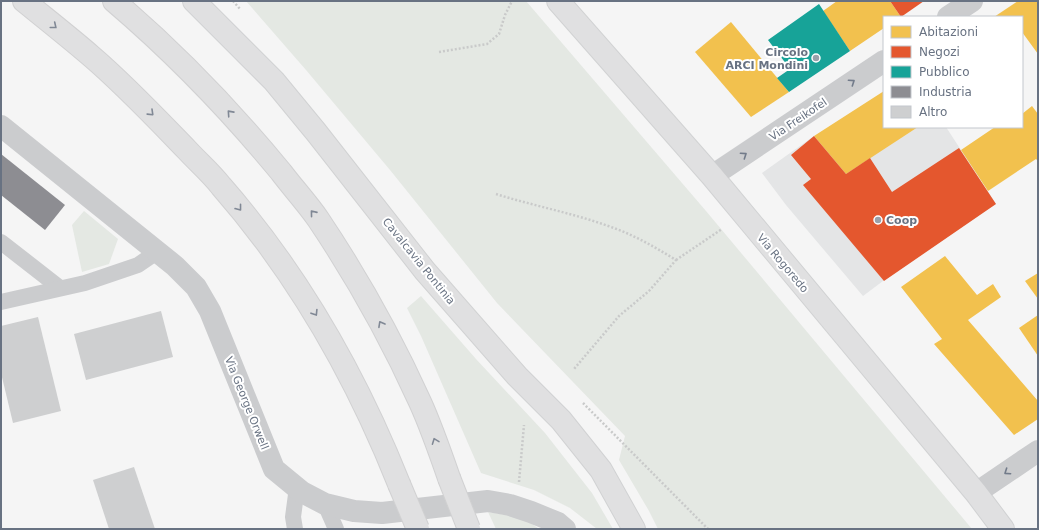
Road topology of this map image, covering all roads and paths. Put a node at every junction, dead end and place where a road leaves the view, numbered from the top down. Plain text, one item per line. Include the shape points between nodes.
1 (24, 1) edge
2 (114, 1) edge
3 (194, 1) edge
4 (233, 1) edge
5 (512, 1) edge
6 (558, 1) edge
7 (972, 1) edge
8 (242, 10) dead end
9 (950, 16) edge
10 (439, 52) dead end
11 (883, 62) edge
12 (1, 126) edge
13 (712, 176) junction
14 (496, 194) dead end
15 (722, 229) dead end
16 (1, 242) edge
17 (157, 252) junction
18 (676, 260) junction
19 (60, 288) junction
20 (1, 302) edge
21 (574, 369) dead end
22 (579, 400) dead end
23 (524, 425) dead end
24 (1038, 451) edge
25 (297, 487) junction
26 (976, 493) junction
27 (325, 504) junction
28 (510, 505) junction
29 (296, 529) edge
30 (336, 529) edge
31 (418, 529) edge
32 (469, 529) edge
33 (565, 529) edge
34 (634, 529) edge
35 (708, 529) edge
36 (1003, 529) edge

1 -> 31 main road, bridge via 92,57 159,121 221,186 277,256 317,317 353,382 381,438
32 -> 2 main road, bridge via 420,402 355,276 317,218 210,90 150,31
3 - 34 main road, Cavalcavia Pontinia via 274,81 425,271 517,376 561,420 601,470
4 - 8 path
5 - 10 path via 499,34 487,44
6 - 13 main road, Via Rogoredo
7 - 9 street
13 -> 11 street, Via Freikofel
12 - 17 street, Via George Orwell
13 - 26 main road, Via Rogoredo
14 - 18 path via 611,227 650,244
15 - 18 path
16 - 19 lane
17 - 19 lane via 138,265 85,283
17 - 25 street, Via George Orwell via 196,287 206,305 274,469
18 - 21 path via 649,291 619,316
19 - 20 lane
22 - 35 path
23 - 28 path via 518,489
24 -> 26 street
25 - 27 street, Via George Orwell
25 - 29 lane via 294,516
26 - 36 main road, Via Rogoredo
27 - 28 street, Via George Orwell via 354,511 382,513 488,501
27 - 30 lane
28 - 33 street, Via George Orwell via 558,523

